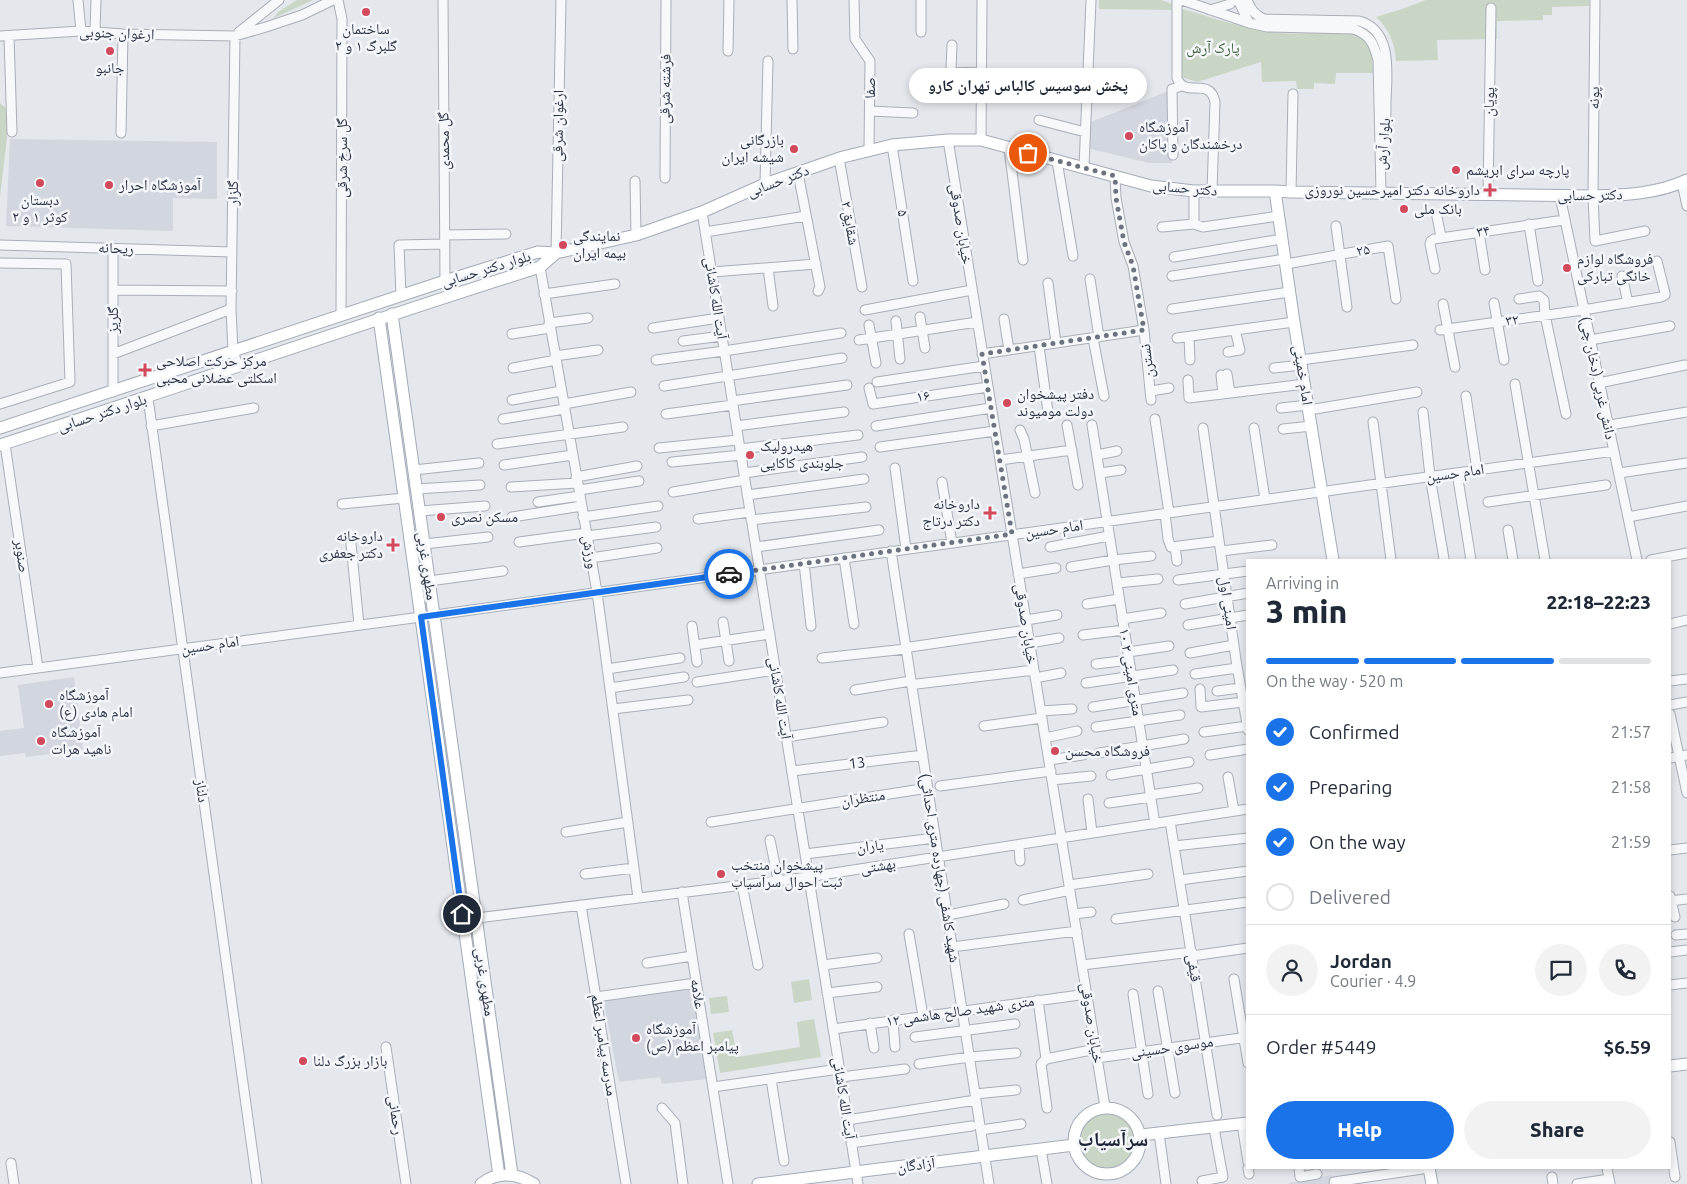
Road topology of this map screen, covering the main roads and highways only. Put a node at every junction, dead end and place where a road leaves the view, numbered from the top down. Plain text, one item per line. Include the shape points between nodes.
1 (1684, 181) edge
2 (1274, 190) junction
3 (556, 253) junction
4 (392, 314) junction
5 (379, 318) junction
6 (396, 344) junction
7 (383, 346) junction
8 (0, 428) edge
9 (3, 445) edge
10 (1333, 559) edge
11 (1671, 1063) edge
12 (1687, 1064) edge
13 (1245, 1123) edge
14 (1140, 1136) junction
15 (1074, 1145) junction
16 (495, 1151) junction
17 (510, 1155) junction
18 (1429, 1169) edge
19 (512, 1175) junction
20 (499, 1176) junction
21 (1119, 1178) edge
22 (481, 1184) edge
23 (534, 1184) edge
24 (758, 1184) edge
25 (1432, 1184) edge

1 - 2 main road, دکتر حسابی via 1647,192 1593,196
2 - 3 main road, دکتر حسابی via 1194,191 1151,186 981,140 948,140 892,145 839,158 636,235
2 - 10 main road, امام خمینی
3 - 4 main road, بلوار دکتر حسابی via 540,267
3 - 8 main road, بلوار دکتر حسابی via 538,252
4 - 5 main road, بلوار دکتر حسابی
4 - 6 main road, مطهری غربی
5 - 7 main road, مطهری غربی
5 - 9 main road, بلوار دکتر حسابی
6 - 7 main road via 392,341
6 - 17 main road, مطهری غربی
7 - 16 main road, مطهری غربی
11 - 12 main road
13 - 14 main road
14 - 15 main road via 1132,1118 1115,1108 1105,1107 1081,1119
14 - 21 main road via 1141,1145 1134,1162
15 - 21 main road via 1082,1163 1090,1169
15 - 24 main road, آزادگان
16 - 17 main road via 500,1161
16 - 20 main road, مطهری غربی
17 - 19 main road, مطهری غربی
18 - 25 main road
19 - 20 main road
19 - 23 main road
20 - 22 main road

